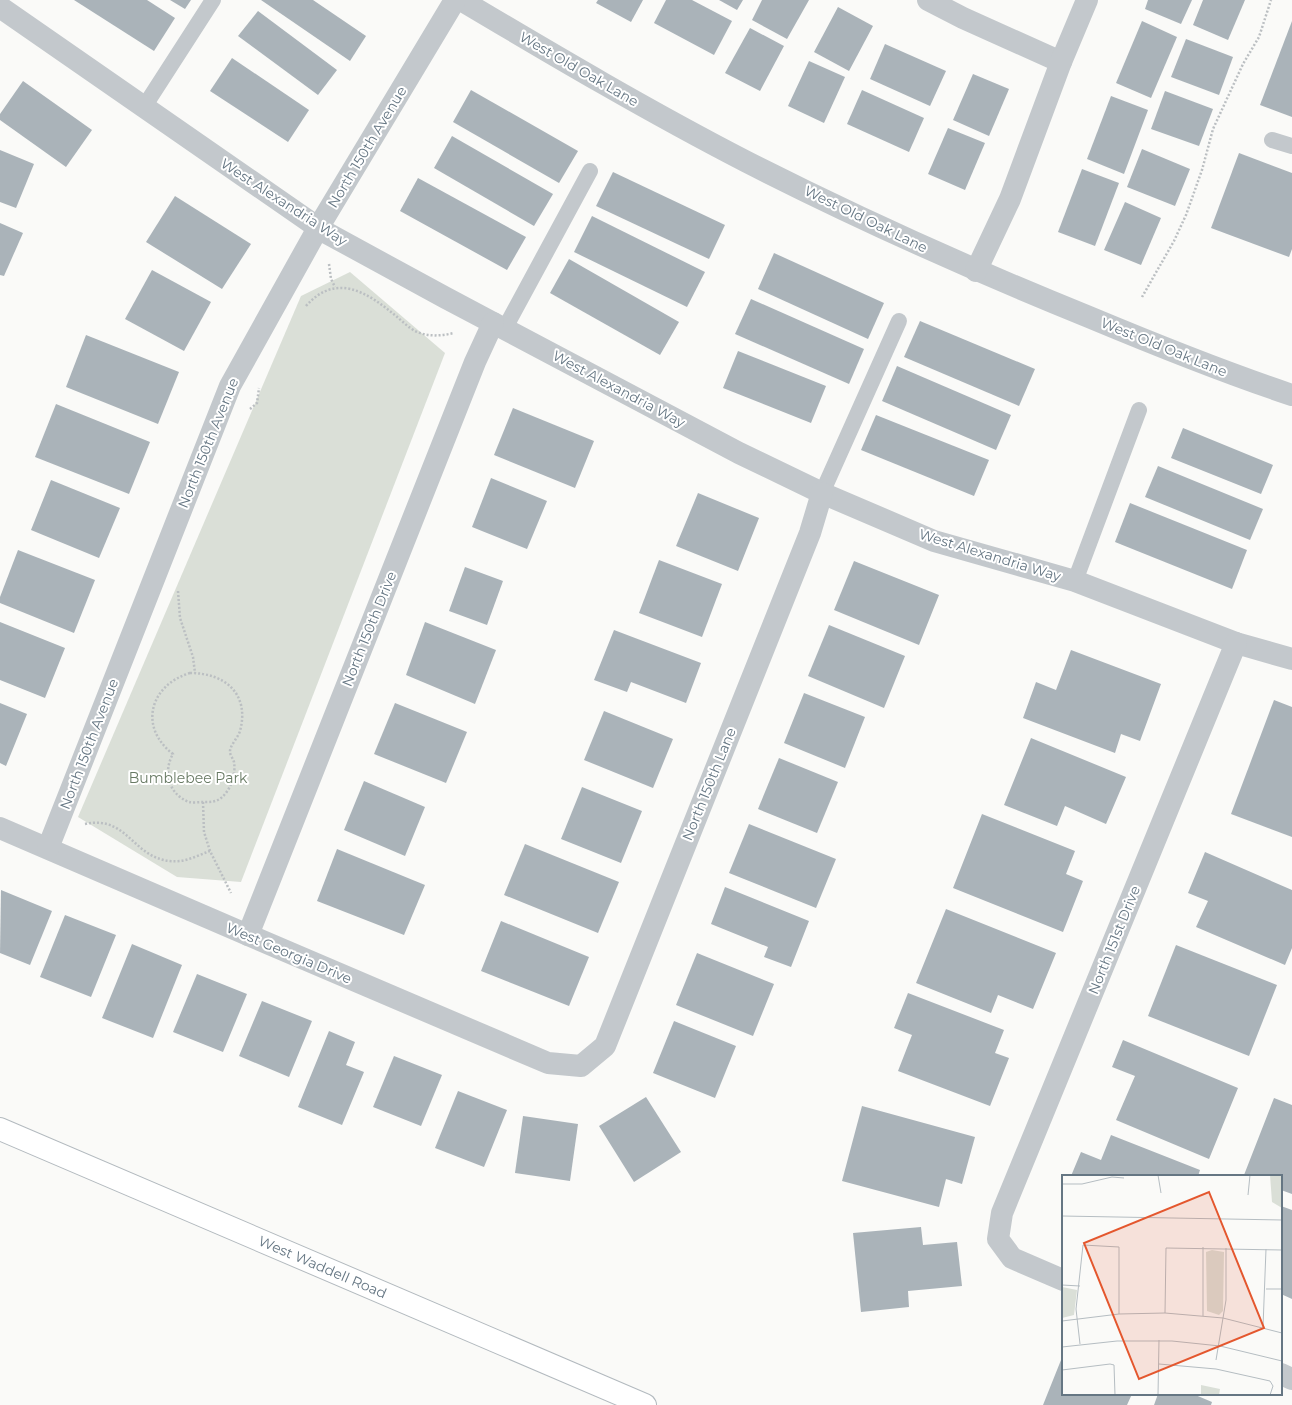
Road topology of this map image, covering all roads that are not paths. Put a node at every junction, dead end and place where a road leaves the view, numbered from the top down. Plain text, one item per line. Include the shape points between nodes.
1 (213, 0) edge
2 (455, 0) edge
3 (461, 0) edge
4 (928, 0) edge
5 (1087, 0) edge
6 (0, 7) edge
7 (1061, 62) junction
8 (144, 107) junction
9 (1272, 140) dead end
10 (1292, 146) edge
11 (590, 171) dead end
12 (318, 228) junction
13 (976, 271) junction
14 (899, 321) dead end
15 (499, 326) junction
16 (1292, 395) edge
17 (1139, 410) dead end
18 (822, 493) junction
19 (1075, 581) junction
20 (1236, 643) junction
21 (1292, 659) edge
22 (0, 828) edge
23 (48, 848) junction
24 (248, 935) junction
25 (582, 1066) joint
26 (0, 1128) edge
27 (1062, 1280) edge
28 (1282, 1374) edge
29 (1292, 1379) edge
30 (646, 1405) edge

1 - 8 lane
2 - 12 street, North 150th Avenue
3 - 13 street, West Old Oak Lane via 621,94 748,162
4 - 7 street
5 - 7 street
6 - 8 street, West Alexandria Way
7 - 13 street via 1010,199
8 - 12 street, West Alexandria Way
9 - 10 lane
11 - 15 lane
12 - 15 street, West Alexandria Way
12 - 23 street, North 150th Avenue via 230,386
13 - 16 street, West Old Oak Lane via 1222,372
14 - 18 lane
15 - 18 street, West Alexandria Way via 739,453
15 - 24 street, North 150th Drive via 475,362
17 - 19 lane
18 - 19 street, West Alexandria Way via 934,541
18 - 25 street, North 150th Lane via 810,533 605,1046
19 - 20 street, West Alexandria Way
20 - 21 street, West Alexandria Way
20 - 27 street, North 151st Drive via 1002,1213 998,1239 1012,1258
22 - 23 street, West Georgia Drive
23 - 24 street, West Georgia Drive
24 - 25 street, West Georgia Drive via 548,1063
26 - 30 main road, West Waddell Road
28 - 29 street

